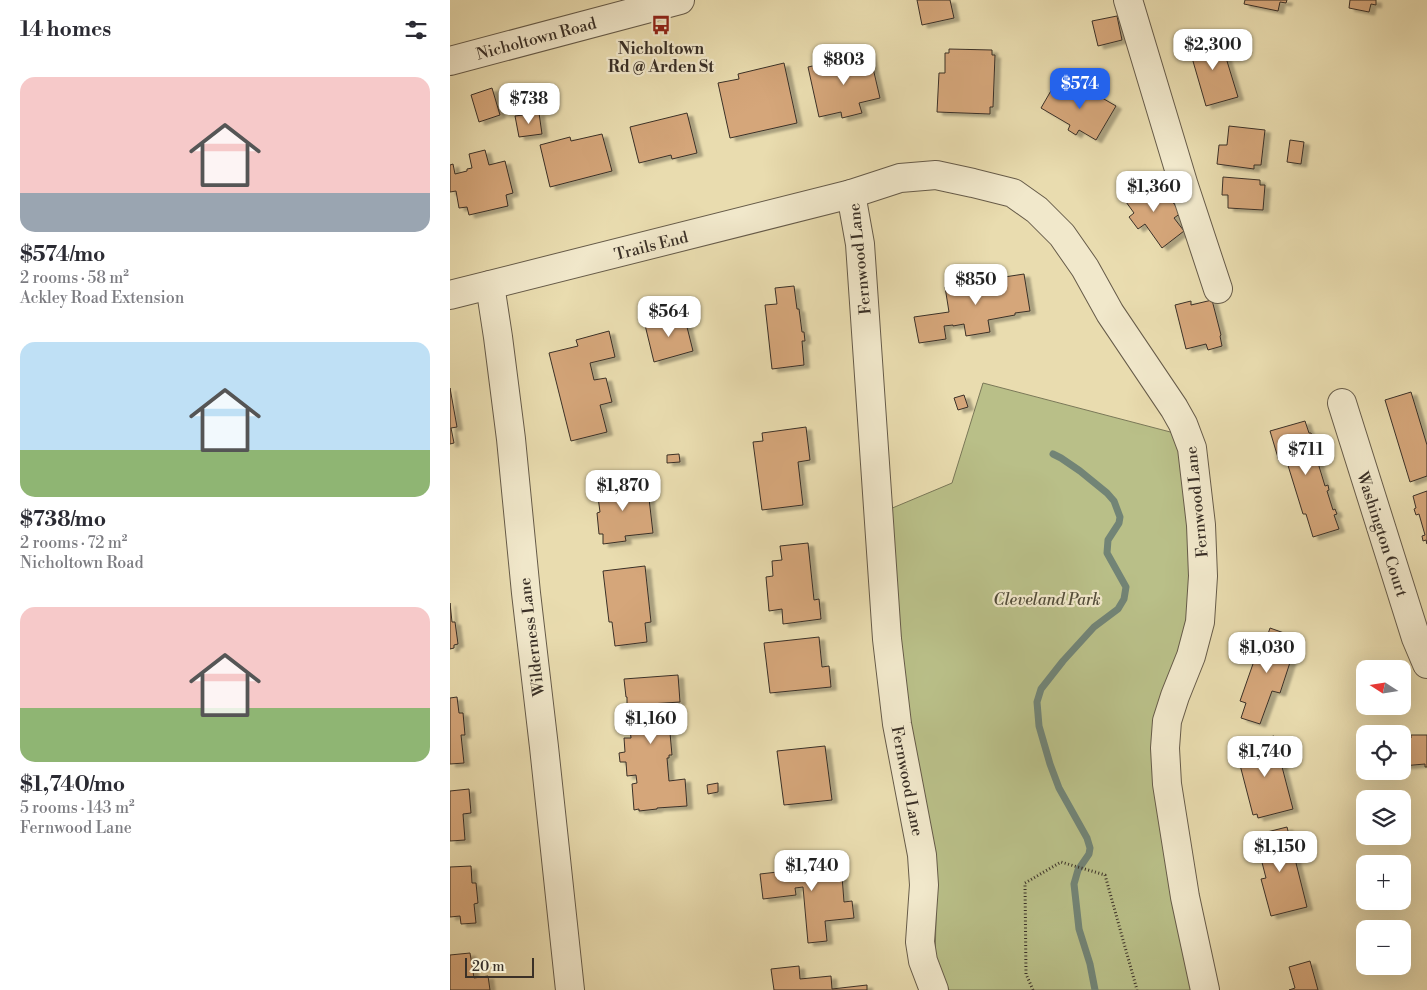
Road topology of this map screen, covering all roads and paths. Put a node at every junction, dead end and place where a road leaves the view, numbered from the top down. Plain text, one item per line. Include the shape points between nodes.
1 (680, 0) edge
2 (1128, 0) edge
3 (450, 61) edge
4 (851, 194) junction
5 (490, 285) junction
6 (1218, 289) dead end
7 (450, 295) edge
8 (1342, 403) dead end
9 (1427, 664) edge
10 (570, 990) edge
11 (934, 990) edge
12 (1033, 990) edge
13 (1137, 990) edge
14 (1205, 990) edge

1 - 3 street, Nicholtown Road
2 - 6 street
4 - 5 street, Trails End
4 - 11 street, Fernwood Lane via 860,244 887,639 897,724 922,856 924,884 920,942 923,962
4 - 14 street, Fernwood Lane via 900,178 936,175 1013,193 1037,210 1062,235 1183,424 1192,448 1203,576 1200,622 1167,721 1165,748 1167,784 1185,897
5 - 7 street, Trails End
5 - 10 street, Wilderness Lane via 511,440
8 - 9 street, Washington Court
12 - 13 path via 1026,974 1025,884 1061,862 1105,875

